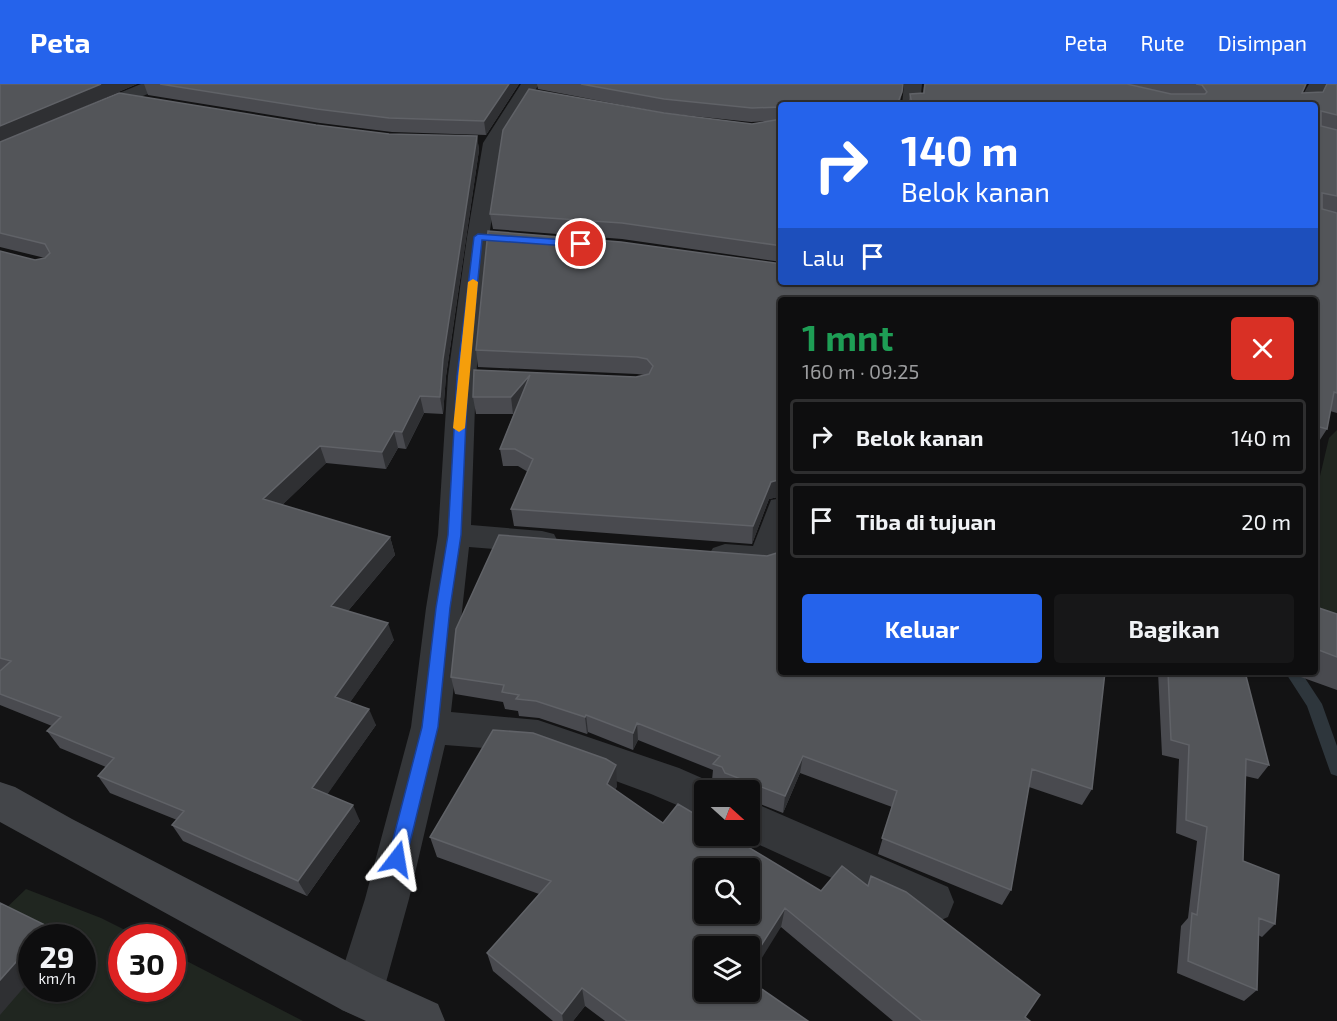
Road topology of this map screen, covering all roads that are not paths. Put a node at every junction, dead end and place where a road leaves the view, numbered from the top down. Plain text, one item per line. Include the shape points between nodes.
1 (156, 84) edge
2 (913, 84) edge
3 (1318, 84) edge
4 (531, 92) edge
5 (122, 98) junction
6 (911, 102) edge
7 (1308, 102) edge
8 (158, 104) edge
9 (72, 119) edge
10 (778, 532) edge
11 (454, 535) junction
12 (570, 544) edge
13 (696, 554) edge
14 (773, 561) edge
15 (430, 727) junction
16 (694, 794) edge
17 (0, 800) edge
18 (760, 825) edge
19 (932, 902) dead end
20 (359, 993) junction
21 (421, 1021) edge

1 - 5 street
2 - 6 street
3 - 7 street
4 - 11 street via 483,143 490,237
5 - 8 street
5 - 9 street
10 - 14 street
11 - 12 street
11 - 15 street
13 - 14 street
15 - 16 street via 538,736
15 - 20 street
17 - 20 street
18 - 19 street
20 - 21 street

